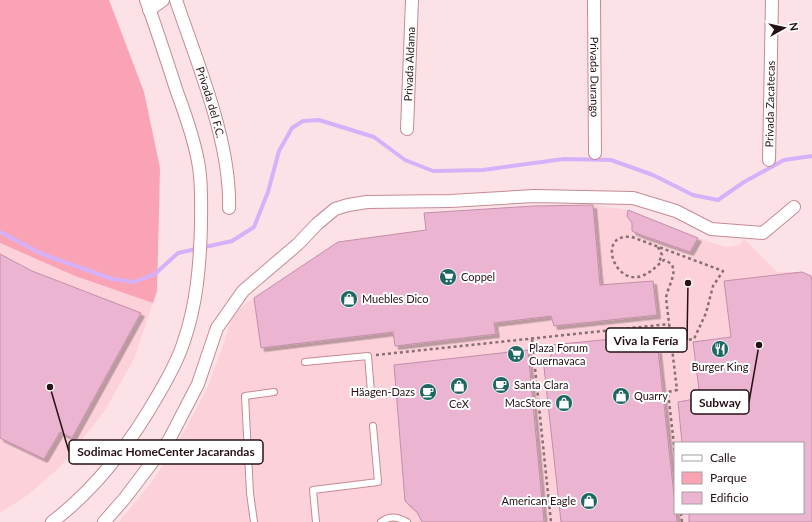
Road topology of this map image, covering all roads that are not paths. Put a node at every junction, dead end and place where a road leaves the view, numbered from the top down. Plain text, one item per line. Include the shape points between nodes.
1 (163, 0) edge
2 (176, 0) edge
3 (412, 0) edge
4 (594, 0) edge
5 (772, 0) edge
6 (148, 5) edge
7 (407, 129) dead end
8 (595, 153) dead end
9 (769, 160) dead end
10 (794, 207) dead end
11 (229, 208) dead end
12 (305, 362) dead end
13 (274, 392) dead end
14 (371, 392) dead end
15 (373, 426) dead end
16 (52, 522) edge
17 (104, 522) edge
18 (254, 522) edge
19 (316, 522) edge
20 (380, 522) edge
21 (407, 522) edge

1 - 6 street
2 - 11 street, Privada del F.C. via 220,133 230,186
3 - 7 street, Privada Aldama
4 - 8 street, Privada Durango
5 - 9 street, Privada Zacatecas
6 - 16 street via 191,132 199,167 200,270 184,341 169,376 147,415 123,452
10 - 17 street via 764,233 711,229 676,211 633,198 534,196 348,204 335,210 317,224 298,244 243,291 217,328 198,384 169,440
12 - 14 lane via 368,356
13 - 18 lane via 245,396
15 - 19 lane via 378,482 313,490
20 - 21 lane via 385,518 397,517

